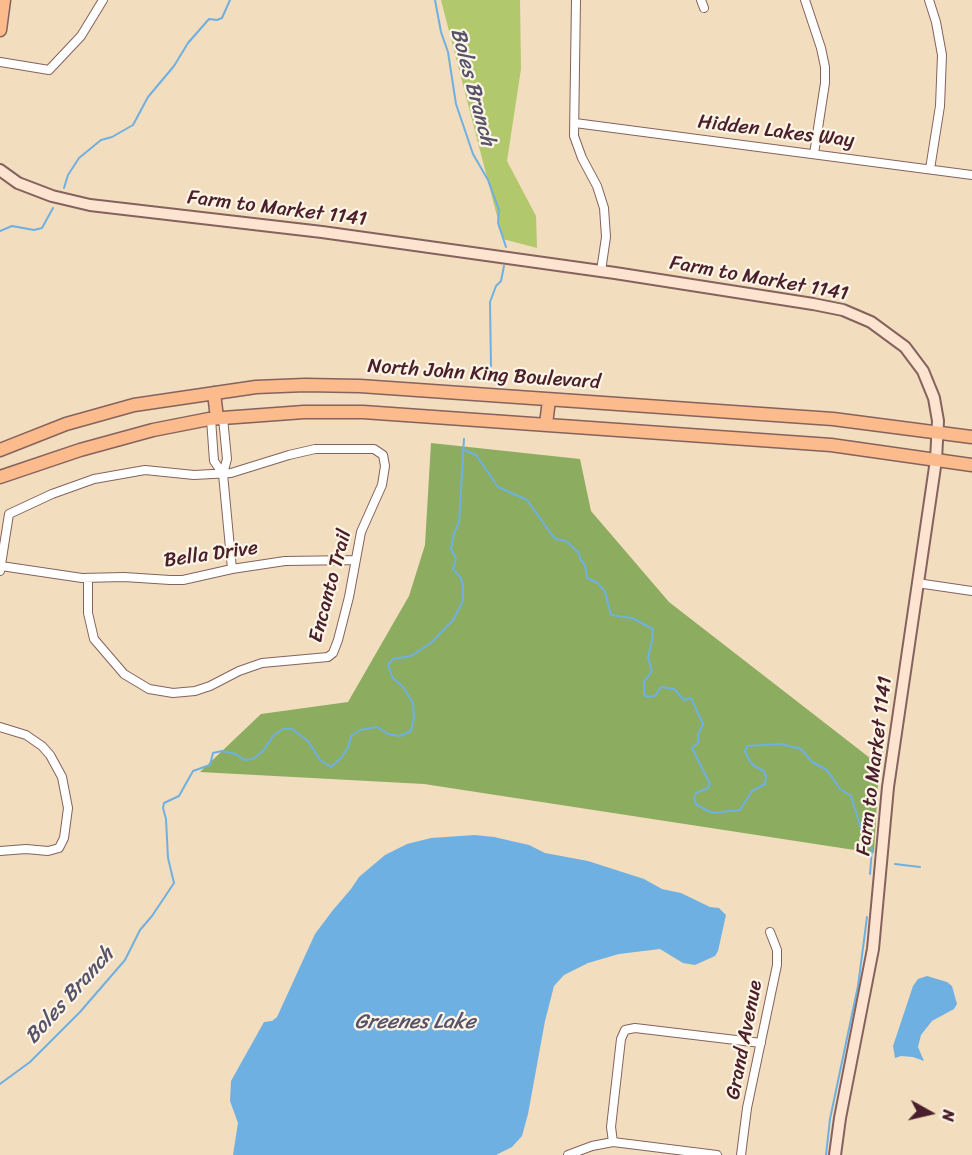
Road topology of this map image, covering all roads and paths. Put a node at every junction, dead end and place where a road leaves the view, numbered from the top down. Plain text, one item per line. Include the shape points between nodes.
1 (4, 0) edge
2 (103, 0) edge
3 (576, 0) edge
4 (805, 0) edge
5 (929, 0) edge
6 (0, 30) edge
7 (0, 62) edge
8 (575, 123) junction
9 (814, 154) junction
10 (930, 169) junction
11 (0, 170) edge
12 (972, 174) edge
13 (601, 271) junction
14 (214, 393) junction
15 (549, 400) junction
16 (217, 418) junction
17 (546, 424) junction
18 (937, 432) junction
19 (972, 437) edge
20 (0, 450) edge
21 (936, 460) junction
22 (972, 465) edge
23 (222, 474) junction
24 (0, 477) edge
25 (355, 560) junction
26 (1, 566) edge
27 (232, 569) junction
28 (0, 571) edge
29 (88, 578) junction
30 (917, 583) junction
31 (972, 591) edge
32 (0, 727) edge
33 (0, 851) edge
34 (771, 932) dead end
35 (761, 1043) junction
36 (612, 1142) junction
37 (568, 1155) edge
38 (717, 1155) edge
39 (741, 1155) edge
40 (835, 1155) edge

1 - 6 main road
2 - 7 street via 81,36 49,69
3 - 8 street
4 - 9 street via 825,67
5 - 10 street via 942,55 940,106
8 - 9 street, Hidden Lakes Way
8 - 13 street via 574,136 604,208 606,237
9 - 10 street, Hidden Lakes Way
10 - 12 street, Hidden Lakes Way
11 - 13 street, Farm to Market 1141 via 18,183 90,205
13 - 18 street, Farm to Market 1141 via 813,304 843,310 871,322 905,347 923,370 937,410
14 - 15 main road, North John King Boulevard via 305,384
14 - 16 main road
14 - 20 main road, North John King Boulevard via 134,405 66,424
15 - 17 main road
15 - 18 main road, North John King Boulevard via 833,419
16 - 17 main road via 363,412
16 - 23 street via 227,459
16 - 23 street via 214,460
16 - 24 main road via 153,430
17 - 21 main road via 831,445
18 - 19 main road, North John King Boulevard
18 - 21 street, Farm to Market 1141
21 - 22 main road
21 - 30 street, Farm to Market 1141
23 - 25 street, Encanto Trail via 315,449 374,449 383,455 382,485 361,532
23 - 26 street via 194,476 145,470 115,474 52,494 9,514
23 - 27 street
25 - 27 street, Bella Drive via 285,561
25 - 29 street, Encanto Trail via 338,640 328,657 262,663 210,686 173,693 149,689 124,674 94,639 88,613
26 - 28 street
26 - 29 street, Bella Drive
27 - 29 street, Bella Drive via 183,580
30 - 31 street
30 - 40 street, Farm to Market 1141 via 888,787 873,949
32 - 33 street via 26,735 50,756 68,801 64,838 59,848
34 - 35 street, Grand Avenue via 777,965
35 - 36 street via 625,1030
35 - 39 street, Grand Avenue
36 - 37 street
36 - 38 street

